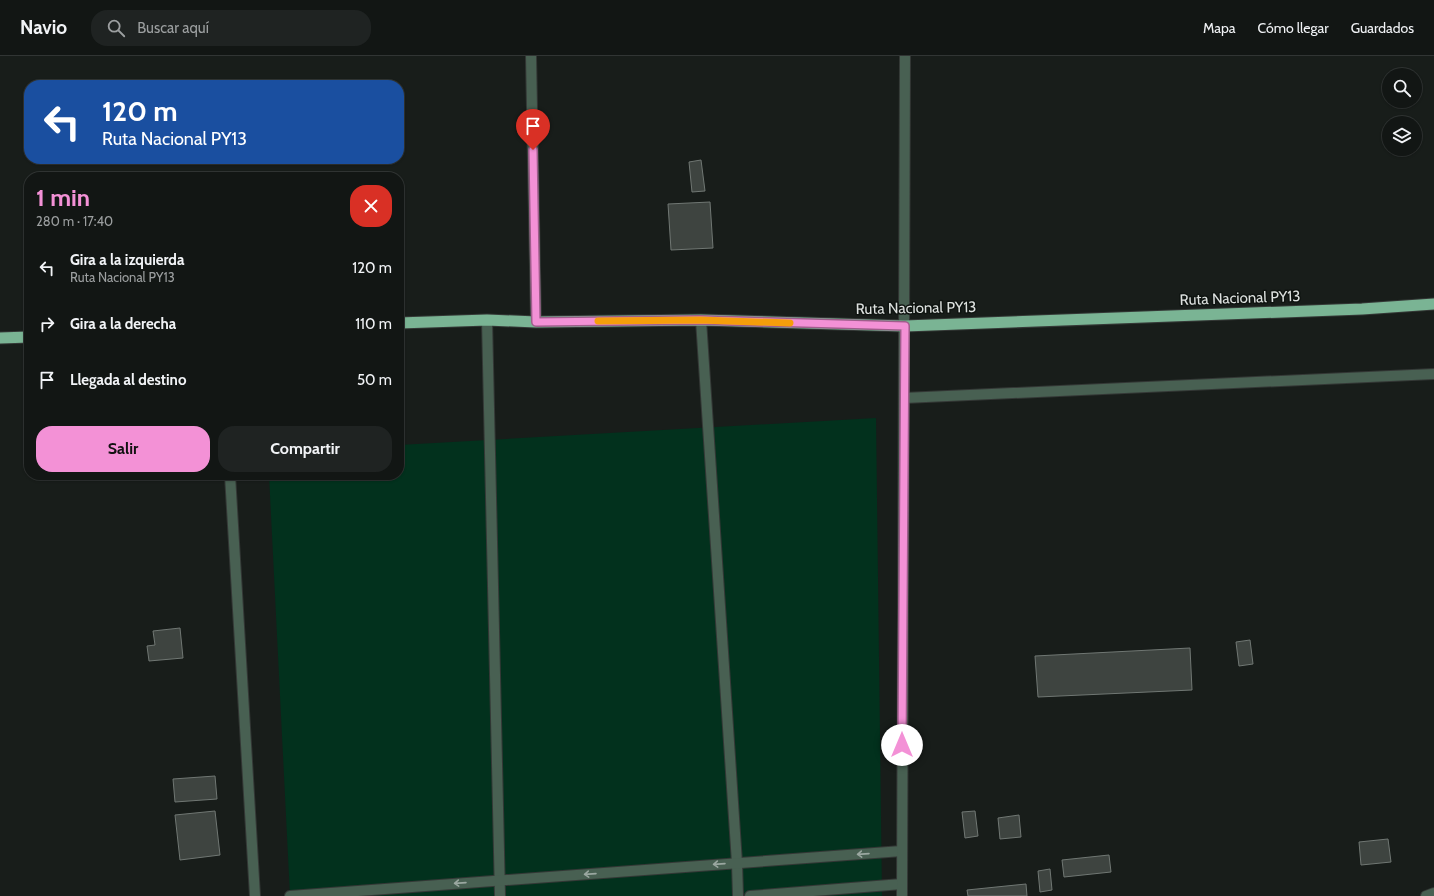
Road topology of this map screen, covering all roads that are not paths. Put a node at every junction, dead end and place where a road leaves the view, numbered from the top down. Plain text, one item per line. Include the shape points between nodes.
1 (531, 56) edge
2 (905, 56) edge
3 (1434, 304) edge
4 (487, 320) junction
5 (700, 320) junction
6 (536, 322) junction
7 (404, 323) edge
8 (905, 326) junction
9 (24, 337) edge
10 (0, 338) edge
11 (1434, 374) edge
12 (904, 398) junction
13 (230, 480) edge
14 (902, 851) junction
15 (737, 863) junction
16 (499, 881) junction
17 (902, 884) junction
18 (1434, 893) edge
19 (255, 896) edge
20 (290, 896) edge
21 (500, 896) edge
22 (738, 896) edge
23 (750, 896) edge
24 (902, 896) edge
25 (1426, 896) edge

1 - 6 street
2 - 8 street
3 - 8 highway, Ruta Nacional PY13 via 1362,309
4 - 6 highway, Ruta Nacional PY13
4 - 7 highway, Ruta Nacional PY13
4 - 16 street
5 - 6 highway, Ruta Nacional PY13
5 - 8 highway, Ruta Nacional PY13
5 - 15 street
8 - 12 street
9 - 10 highway
11 - 12 street
12 - 14 street
13 - 19 street
14 -> 15 street
14 - 17 street
15 -> 16 street
15 - 22 street
16 -> 20 street
16 - 21 street
17 - 23 street
17 - 24 street
18 - 25 street

